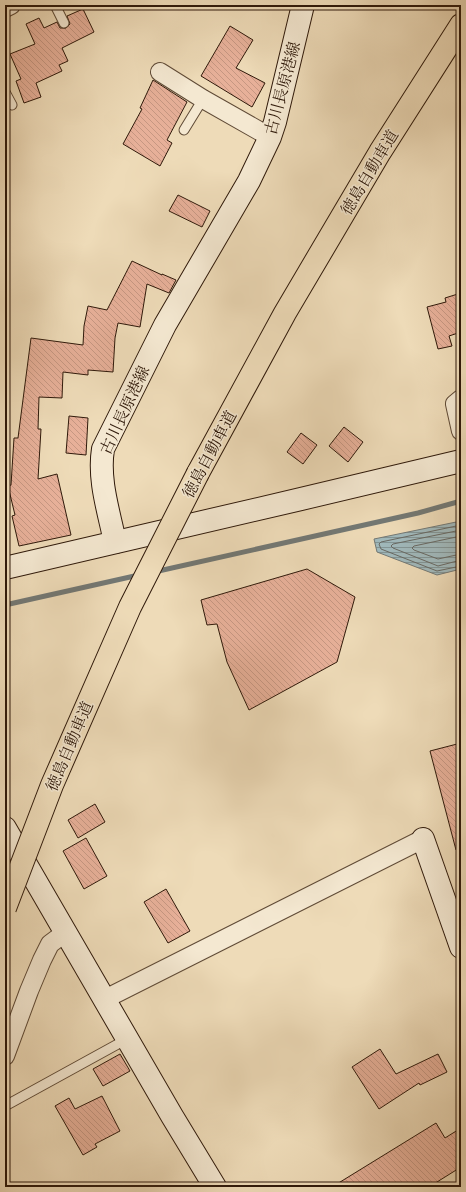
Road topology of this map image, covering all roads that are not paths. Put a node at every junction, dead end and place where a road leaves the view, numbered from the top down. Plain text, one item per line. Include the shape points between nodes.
1 (11, 5) edge
2 (55, 5) edge
3 (303, 5) edge
4 (5, 8) edge
5 (64, 23) dead end
6 (461, 24) edge
7 (160, 72) dead end
8 (5, 92) edge
9 (203, 99) junction
10 (12, 105) dead end
11 (184, 130) dead end
12 (270, 137) junction
13 (461, 399) edge
14 (461, 431) edge
15 (461, 461) edge
16 (115, 542) junction
17 (5, 568) edge
18 (5, 828) edge
19 (422, 839) joint
20 (5, 908) edge
21 (66, 932) junction
22 (461, 947) edge
23 (105, 999) junction
24 (127, 1039) junction
25 (5, 1056) edge
26 (5, 1106) edge
27 (215, 1187) edge

1 - 4 street
2 - 5 lane
3 - 12 main road, 古川長原港線
6 - 20 highway, 徳島自動車道, bridge via 380,152 285,313 198,474 130,607 52,785
7 - 9 street
8 - 10 lane
9 - 11 lane
9 - 12 street
12 - 16 main road, 古川長原港線 via 249,181 165,325 103,449 102,476
13 - 14 street via 455,404
15 - 16 main road
16 - 17 main road
18 - 21 main road
19 - 22 main road
19 - 23 street
21 - 23 main road
21 - 25 street via 50,944 42,960
23 - 24 main road
24 - 26 lane
24 - 27 main road

